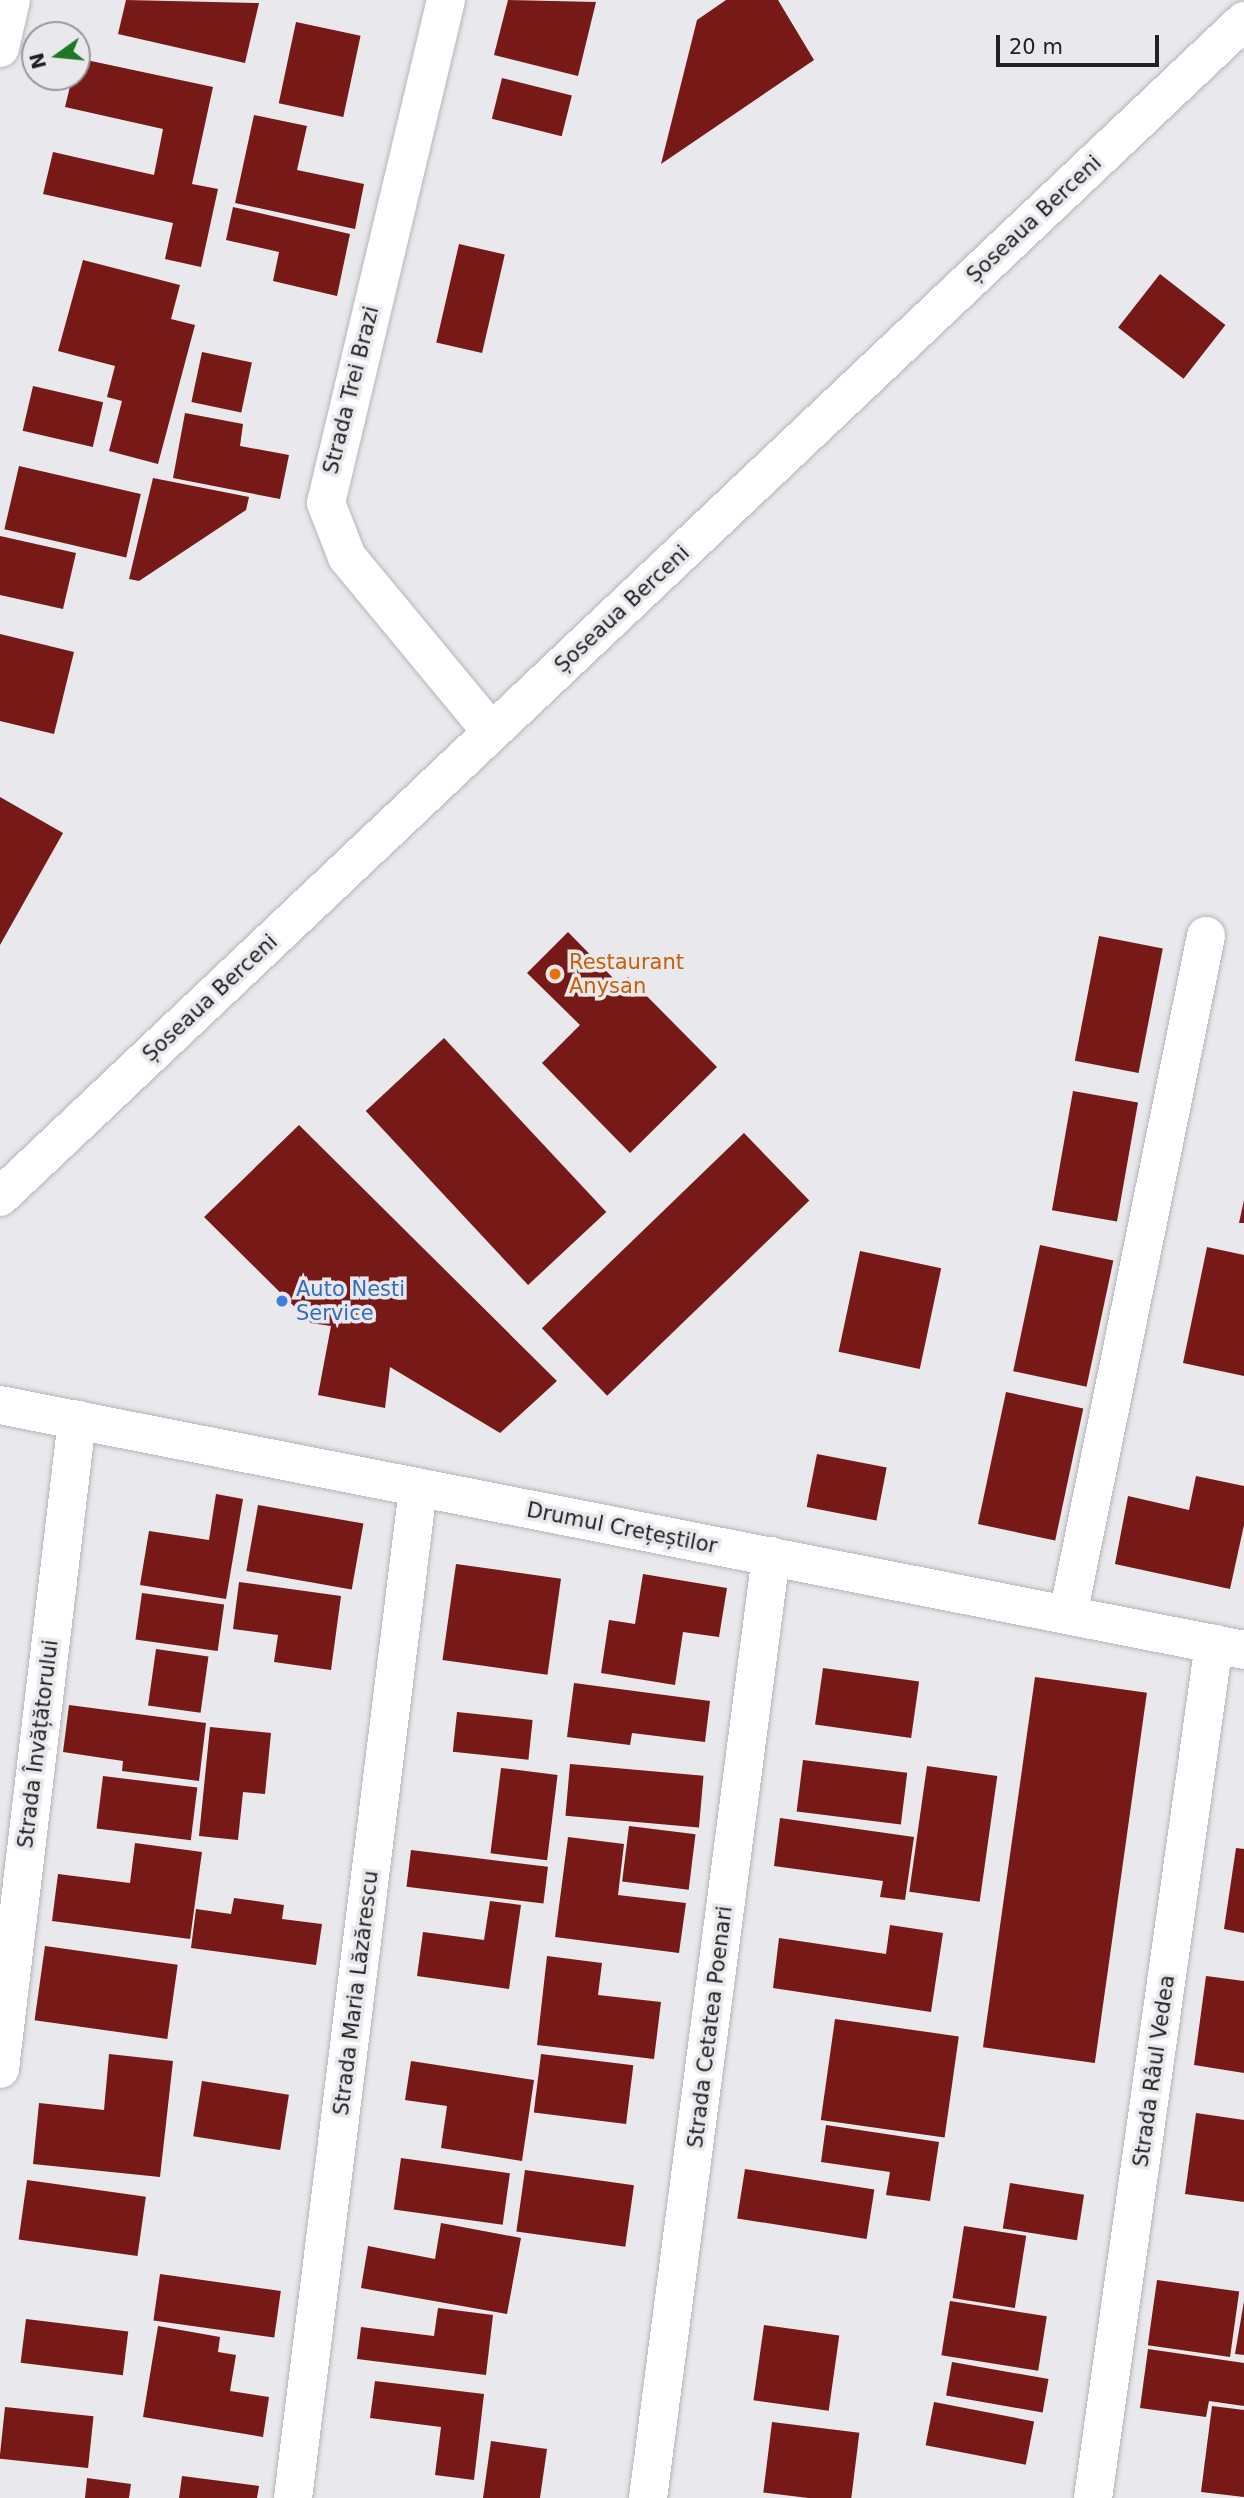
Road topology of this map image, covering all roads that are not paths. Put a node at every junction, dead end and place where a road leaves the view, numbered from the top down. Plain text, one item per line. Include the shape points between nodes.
1 (11, 0) edge
2 (446, 0) edge
3 (1244, 21) edge
4 (0, 48) edge
5 (492, 732) junction
6 (1206, 936) dead end
7 (0, 1197) edge
8 (0, 1405) edge
9 (77, 1420) junction
10 (418, 1489) junction
11 (771, 1556) junction
12 (1068, 1615) junction
13 (1229, 1647) edge
14 (0, 2069) edge
15 (293, 2498) edge
16 (648, 2498) edge
17 (1093, 2498) edge

1 - 4 street
2 - 5 street, Strada Trei Brazi via 326,503 347,557
3 - 5 street, Șoseaua Berceni
5 - 7 street, Șoseaua Berceni
6 - 12 street
8 - 9 street, Drumul Crețeștilor
9 - 10 street, Drumul Crețeștilor
9 - 14 street, Strada Învățătorului
10 - 11 street, Drumul Crețeștilor
10 - 15 street, Strada Maria Lăzărescu
11 - 12 street, Drumul Crețeștilor
11 - 16 street, Strada Cetatea Poenari
12 - 13 street, Drumul Crețeștilor
13 - 17 street, Strada Râul Vedea

